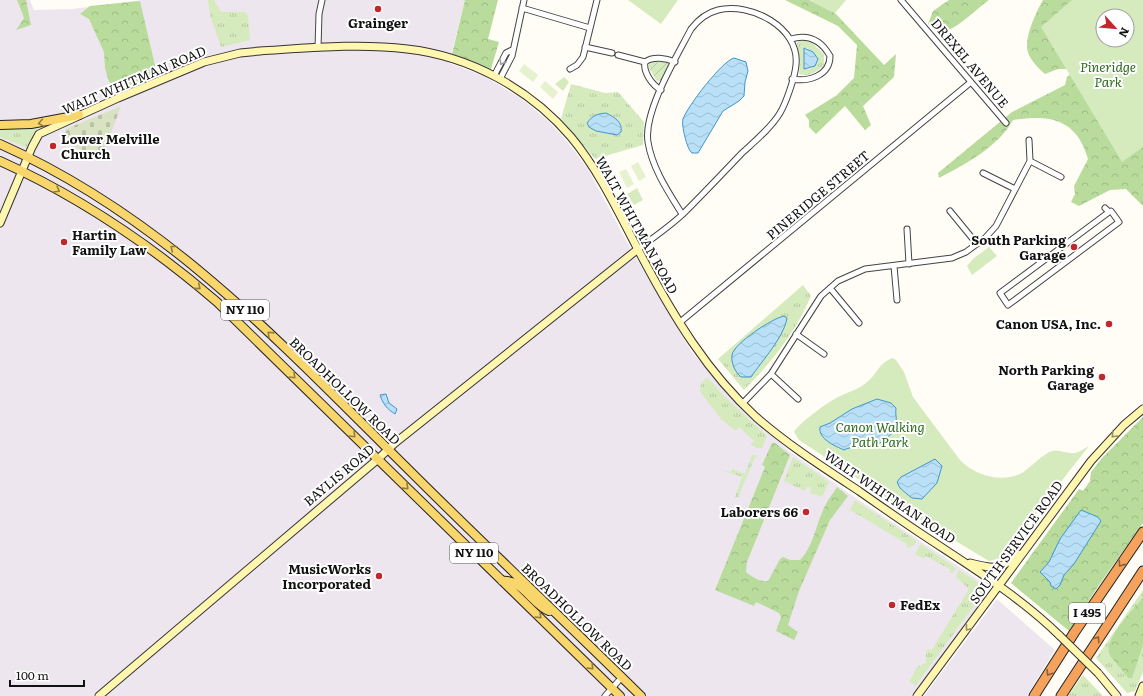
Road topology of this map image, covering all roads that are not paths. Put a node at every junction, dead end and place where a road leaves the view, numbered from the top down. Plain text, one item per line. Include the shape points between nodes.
1 (322, 0) edge
2 (524, 0) edge
3 (597, 0) edge
4 (901, 0) edge
5 (522, 8) junction
6 (590, 28) junction
7 (790, 39) junction
8 (586, 47) junction
9 (318, 48) junction
10 (612, 53) dead end
11 (618, 55) dead end
12 (645, 62) junction
13 (675, 62) junction
14 (570, 68) dead end
15 (497, 77) junction
16 (792, 79) junction
17 (971, 82) junction
18 (661, 90) junction
19 (79, 115) junction
20 (1006, 123) dead end
21 (0, 125) edge
22 (1028, 140) dead end
23 (0, 144) edge
24 (28, 157) junction
25 (0, 160) edge
26 (1030, 161) junction
27 (22, 171) junction
28 (984, 173) dead end
29 (1061, 177) dead end
30 (1015, 189) junction
31 (1105, 208) dead end
32 (950, 211) dead end
33 (1109, 212) junction
34 (682, 214) junction
35 (0, 223) edge
36 (907, 229) dead end
37 (977, 244) junction
38 (638, 249) junction
39 (909, 264) junction
40 (894, 266) junction
41 (830, 288) junction
42 (897, 300) dead end
43 (679, 323) junction
44 (859, 323) dead end
45 (796, 334) junction
46 (824, 354) dead end
47 (771, 374) junction
48 (798, 398) dead end
49 (742, 404) junction
50 (1143, 409) edge
51 (388, 449) junction
52 (378, 459) junction
53 (1143, 532) edge
54 (1031, 541) junction
55 (963, 561) junction
56 (1143, 571) edge
57 (502, 580) junction
58 (1000, 586) junction
59 (554, 613) junction
60 (622, 677) junction
61 (1143, 686) edge
62 (612, 688) junction
63 (99, 696) edge
64 (605, 696) edge
65 (620, 696) edge
66 (641, 696) edge
67 (917, 696) edge
68 (1034, 696) edge
69 (1061, 696) edge
70 (1117, 696) edge
71 (1139, 696) edge

1 - 9 street
2 - 5 street
3 - 6 street
4 - 17 street, DREXEL AVENUE
5 - 6 street
5 - 15 street via 510,61
6 - 8 street
7 - 13 street via 777,24 758,15 737,9 717,10 696,22
7 - 16 street via 796,59
7 - 16 street via 808,37 823,46 830,56 828,68 818,76
8 - 10 street
8 - 14 street via 578,65
9 - 15 main road, WALT WHITMAN ROAD via 386,47 421,51 453,59
9 - 19 main road, WALT WHITMAN ROAD via 260,51 217,58
11 - 12 street
12 - 13 street via 657,58
12 - 18 street via 645,69 651,80
13 - 18 street
15 - 38 main road, WALT WHITMAN ROAD via 545,110 572,138 591,164
16 - 34 street via 783,107 774,120
17 - 20 street, DREXEL AVENUE
17 - 43 street, PINERIDGE STREET
18 - 34 street via 648,123 648,141 653,161
19 -> 21 main road via 31,124
19 - 24 main road, WALT WHITMAN ROAD via 40,134
22 - 26 street
23 - 24 main road, BROADHOLLOW ROAD / NY 110
24 - 27 main road, WALT WHITMAN ROAD
51 -> 24 main road, BROADHOLLOW ROAD / NY 110 via 235,300 200,270 120,210
25 - 27 main road, BROADHOLLOW ROAD / NY 110
26 - 29 street
26 - 30 street
27 - 35 main road, WALT WHITMAN ROAD
27 -> 52 main road, BROADHOLLOW ROAD / NY 110 via 116,226 188,278 238,322
28 - 30 street
30 - 37 street via 996,226
31 - 33 street
32 - 37 street
33 - 33 street via 1000,293 1008,305 1119,222 1111,211
34 - 38 street
36 - 39 street
37 - 39 street via 952,258
38 - 43 main road, WALT WHITMAN ROAD
38 - 51 main road, BAYLIS ROAD
39 - 40 street
40 - 41 street via 865,269
40 - 42 street
41 - 44 street
41 - 45 street via 821,296
43 - 49 main road, WALT WHITMAN ROAD via 701,356
45 - 46 street
45 - 47 street
47 - 48 street
47 - 49 street
49 - 55 main road, WALT WHITMAN ROAD via 776,433 823,467
50 -> 54 main road, SOUTH SERVICE ROAD via 1124,424 1091,461
51 - 52 main road, BAYLIS ROAD
51 - 59 main road, BROADHOLLOW ROAD / NY 110
52 -> 57 main road, BROADHOLLOW ROAD / NY 110
52 - 63 main road, BAYLIS ROAD
53 -> 68 highway, I 495
54 - 55 main road via 1004,566 992,569
54 - 58 main road, SOUTH SERVICE ROAD
55 - 58 main road, WALT WHITMAN ROAD
69 -> 56 highway, I 495
57 - 59 main road via 513,582 537,604
57 -> 62 main road, BROADHOLLOW ROAD / NY 110
58 -> 67 main road, SOUTH SERVICE ROAD
58 - 70 main road, WALT WHITMAN ROAD, bridge via 1039,616
59 - 60 main road, BROADHOLLOW ROAD / NY 110
60 - 62 street
60 - 66 main road, BROADHOLLOW ROAD / NY 110
61 - 71 main road
62 - 64 street
62 - 65 main road, BROADHOLLOW ROAD / NY 110

